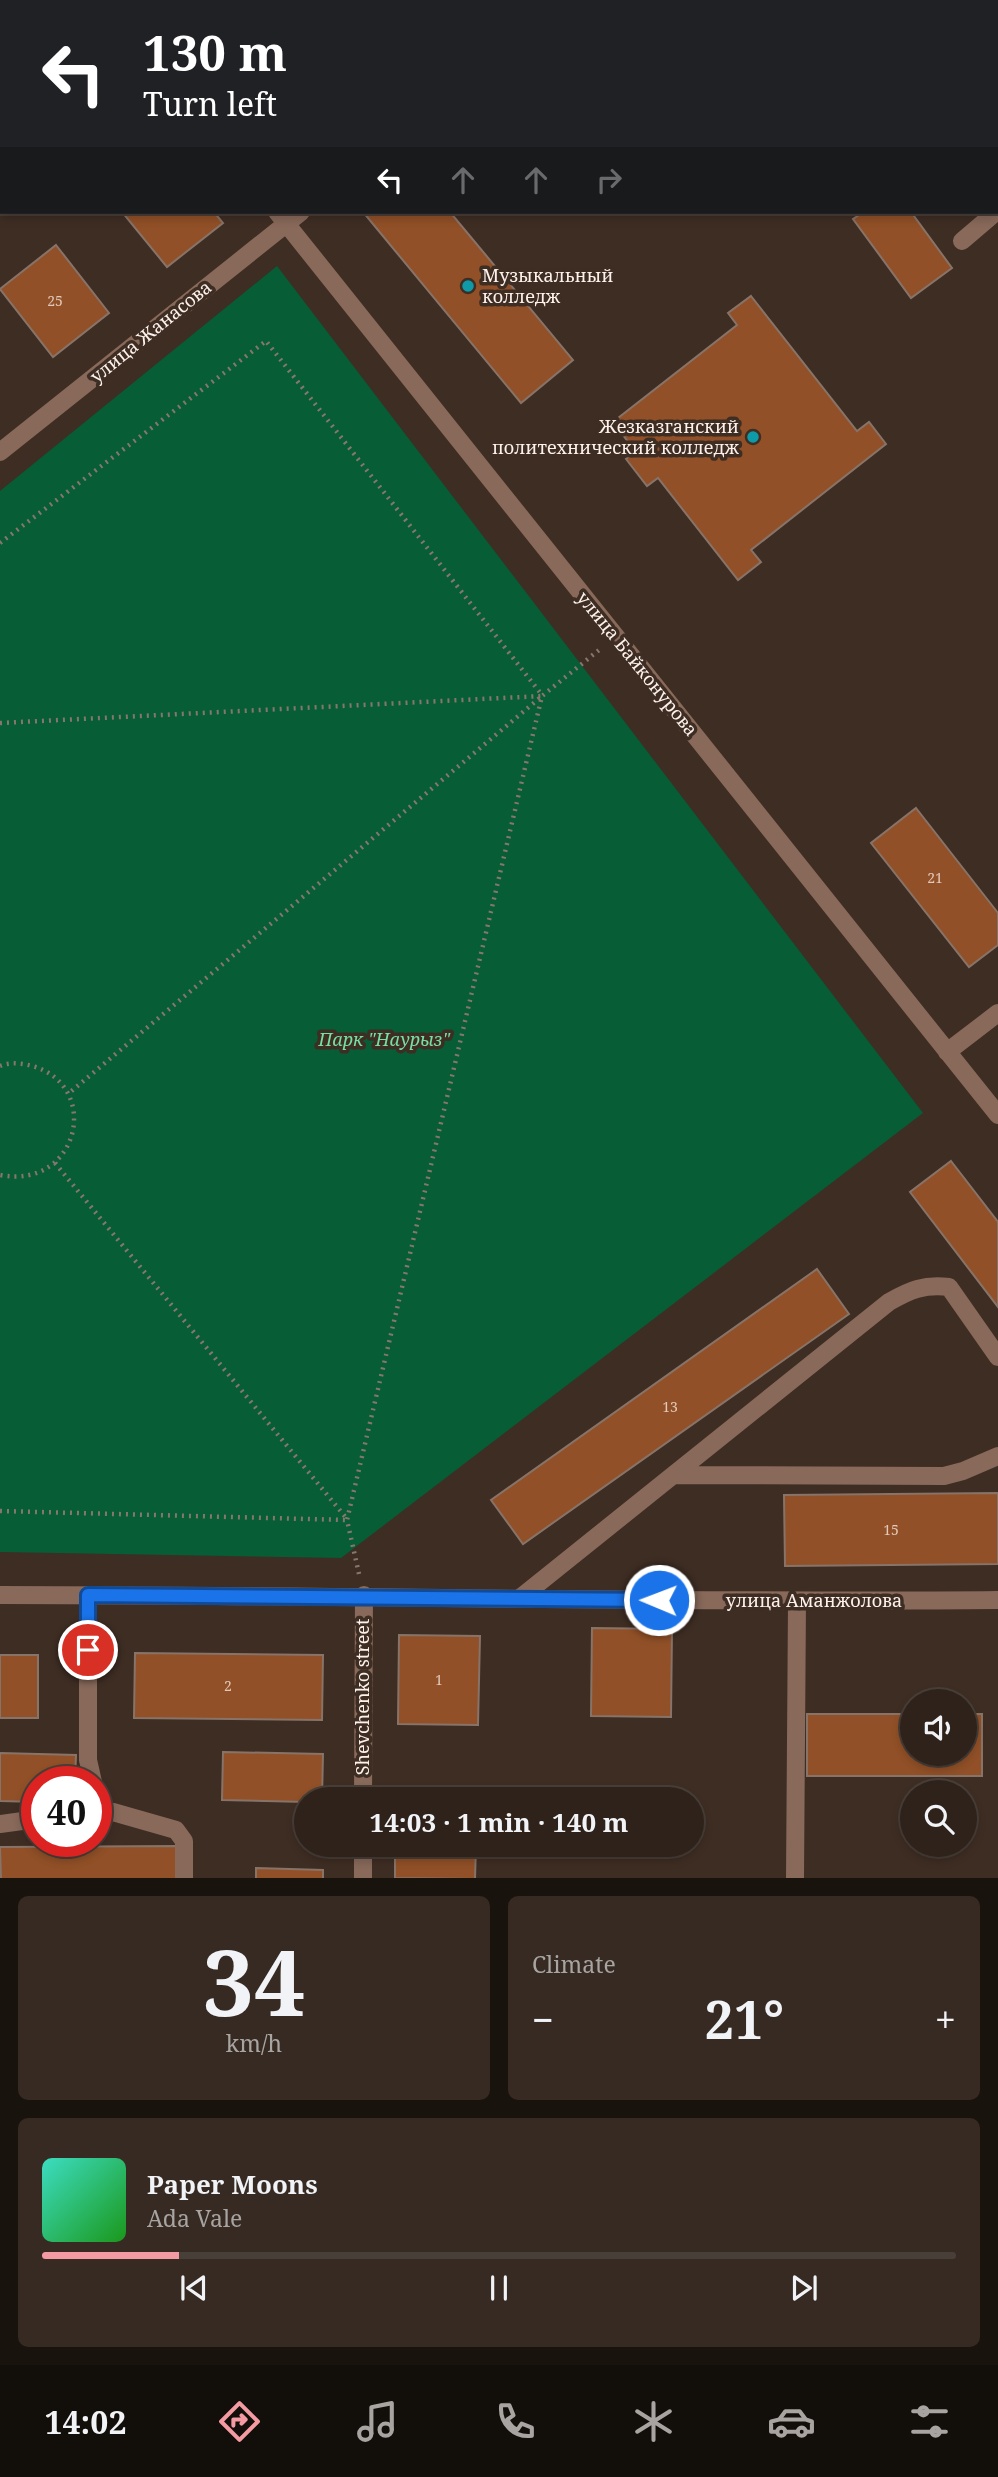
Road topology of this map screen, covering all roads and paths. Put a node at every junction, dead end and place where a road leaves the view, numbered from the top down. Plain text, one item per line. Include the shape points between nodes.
1 (994, 214) edge
2 (282, 218) edge
3 (962, 241) dead end
4 (0, 453) edge
5 (0, 543) edge
6 (616, 637) junction
7 (542, 696) junction
8 (0, 723) edge
9 (998, 1013) edge
10 (947, 1052) junction
11 (0, 1066) edge
12 (68, 1094) junction
13 (998, 1115) edge
14 (55, 1163) junction
15 (0, 1175) edge
16 (998, 1357) edge
17 (998, 1456) edge
18 (676, 1475) junction
19 (0, 1511) edge
20 (347, 1520) junction
21 (0, 1595) edge
22 (88, 1595) junction
23 (364, 1595) junction
24 (520, 1598) junction
25 (998, 1600) edge
26 (797, 1602) junction
27 (89, 1766) edge
28 (363, 1787) edge
29 (112, 1809) edge
30 (21, 1821) edge
31 (0, 1824) edge
32 (363, 1857) edge
33 (184, 1878) edge
34 (363, 1878) edge
35 (795, 1878) edge

1 - 3 street
2 - 4 street, улица Жанасова
2 - 6 street, улица Байконурова
5 - 7 path via 266,341
6 - 7 path
6 - 10 street, улица Байконурова
7 - 8 path
7 - 12 path
7 - 20 path
9 - 10 street
10 - 13 street, улица Байконурова
11 - 12 path via 23,1063 41,1069 57,1079
12 - 14 path via 74,1131
14 - 15 path via 39,1174 20,1178
14 - 20 path
16 - 18 street via 949,1287 911,1289
17 - 18 street via 944,1476
18 - 24 street
19 - 20 path
20 - 23 path
21 - 22 street, улица Аманжолова
22 - 23 street, улица Аманжолова
22 - 27 street
23 - 24 street, улица Аманжолова
23 - 28 street, Shevchenko street
24 - 26 street, улица Аманжолова
25 - 26 street, улица Аманжолова
26 - 35 street
29 - 33 street via 176,1830 184,1841
30 - 31 street
32 - 34 street

